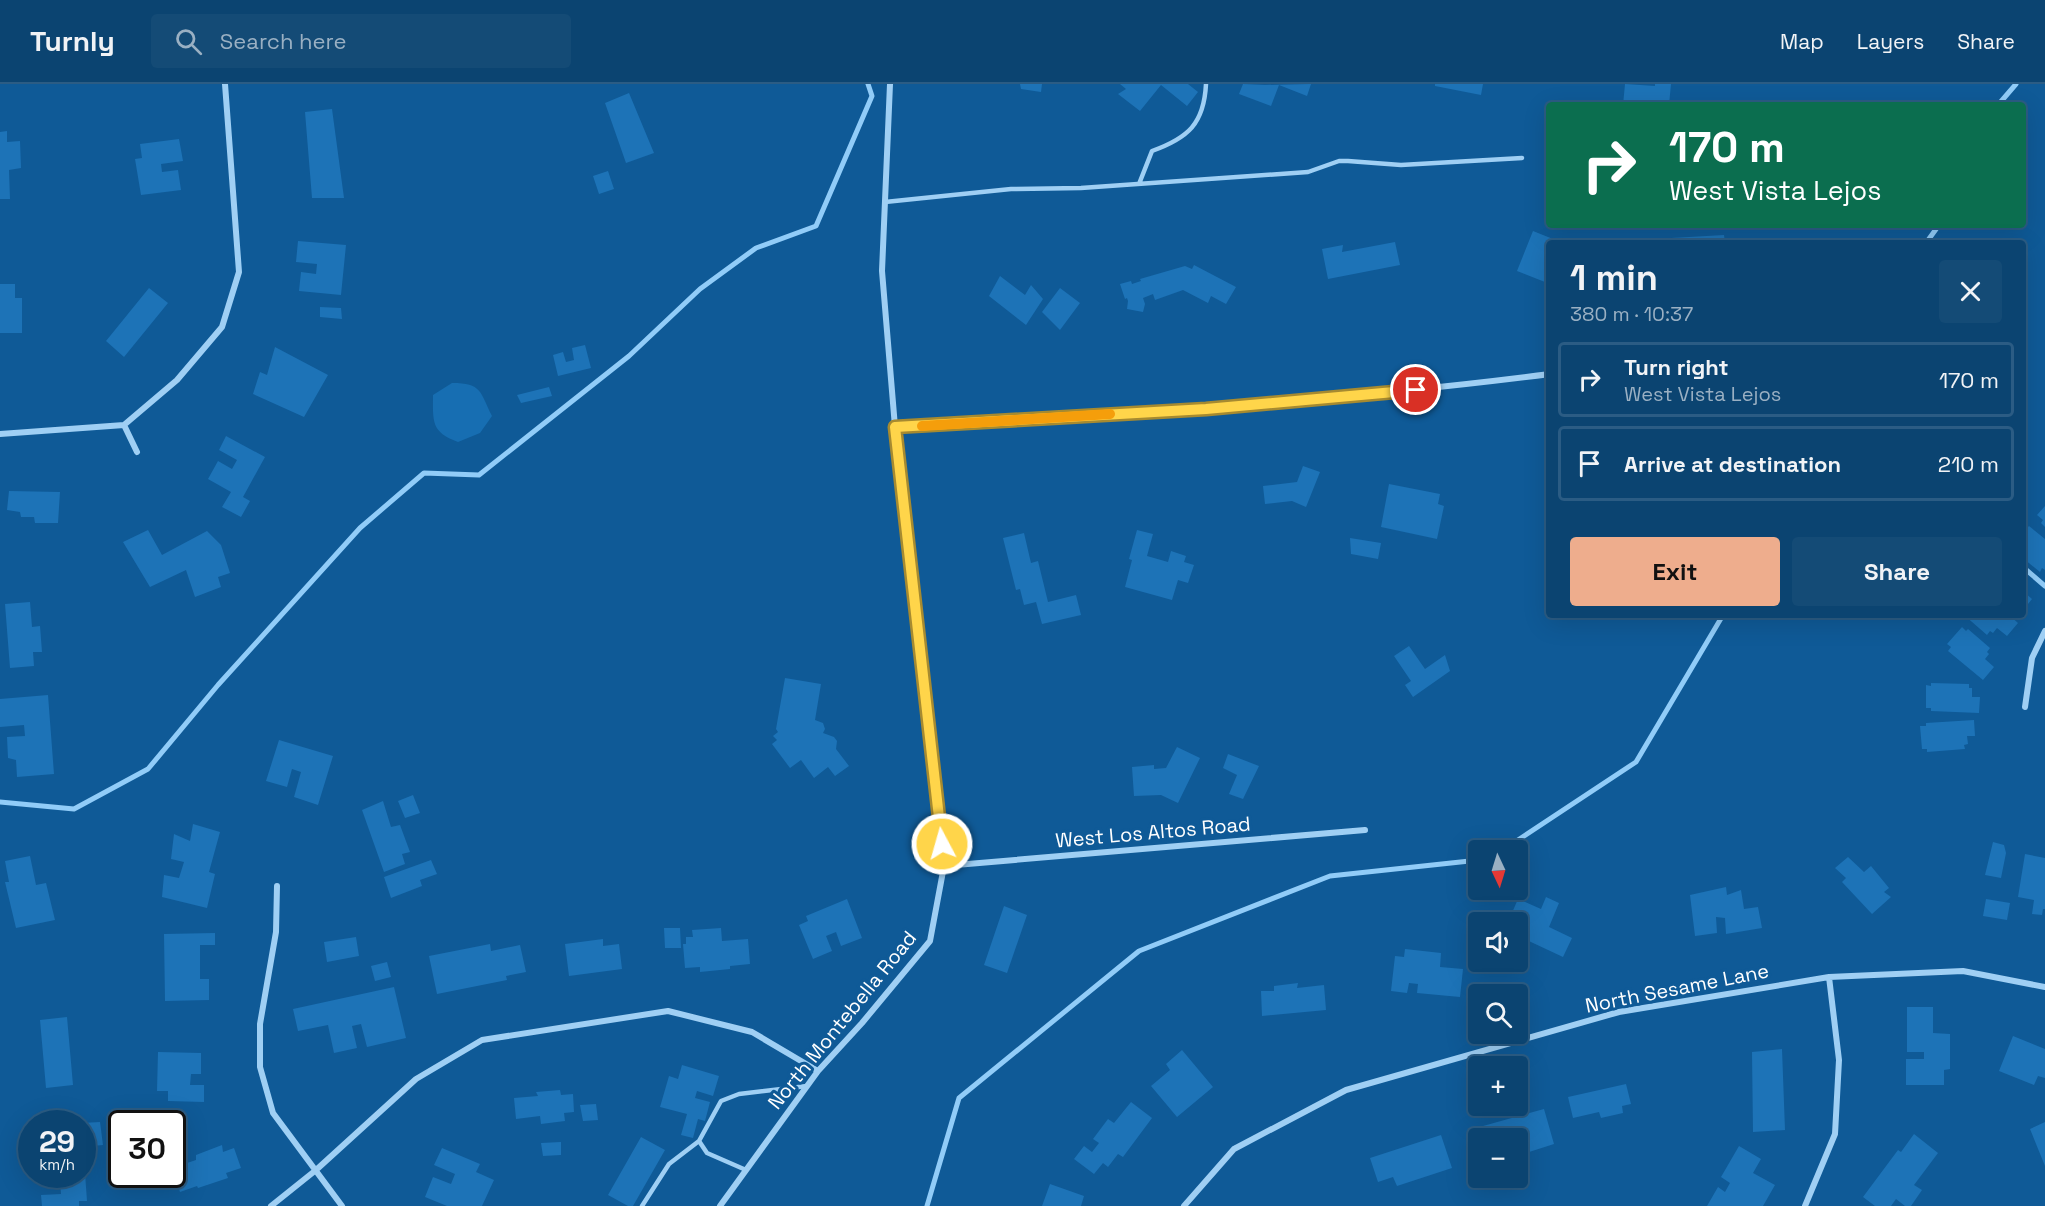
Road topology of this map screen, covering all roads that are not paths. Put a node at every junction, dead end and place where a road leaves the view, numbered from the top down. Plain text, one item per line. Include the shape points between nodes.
1 (225, 84) edge
2 (890, 84) edge
3 (1206, 84) edge
4 (1522, 158) dead end
5 (1139, 184) junction
6 (885, 202) junction
7 (1546, 375) edge
8 (124, 425) junction
9 (895, 427) junction
10 (0, 434) edge
11 (137, 453) dead end
12 (2045, 631) edge
13 (2025, 707) dead end
14 (1365, 830) dead end
15 (944, 866) junction
16 (277, 886) dead end
17 (1830, 977) junction
18 (2045, 987) edge
19 (818, 1071) junction
20 (807, 1086) junction
21 (699, 1142) junction
22 (316, 1170) junction
23 (746, 1170) junction
24 (271, 1206) edge
25 (342, 1206) edge
26 (642, 1206) edge
27 (720, 1206) edge
28 (1184, 1206) edge
29 (1805, 1206) edge

1 - 8 street via 239,272 222,327 177,380
2 - 6 street, North Montebella Road
3 - 5 lane via 1195,127 1172,144 1152,152
4 - 5 lane via 1401,165 1339,161 1308,172
5 - 6 lane via 1016,189
6 - 9 street, North Montebella Road via 882,272
7 - 9 street via 1206,409
8 - 10 street
8 - 11 street
9 - 15 street, North Montebella Road
12 - 13 street via 2032,658
14 - 15 street, West Los Altos Road
15 - 19 street, North Montebella Road via 930,941
16 - 22 street via 276,932 260,1024 260,1067 273,1113
17 - 18 street, North Sesame Lane via 1963,971
17 - 28 street, North Sesame Lane via 1619,1012 1346,1090 1234,1149
17 - 29 street via 1839,1060 1835,1134
19 - 20 street, North Montebella Road
19 - 22 street via 752,1032 668,1011 482,1040 416,1079
20 - 21 lane via 739,1094 722,1101
20 - 23 street, North Montebella Road
21 - 23 lane via 707,1154
21 - 26 lane via 669,1164
22 - 24 street
22 - 25 street
23 - 27 street, North Montebella Road

